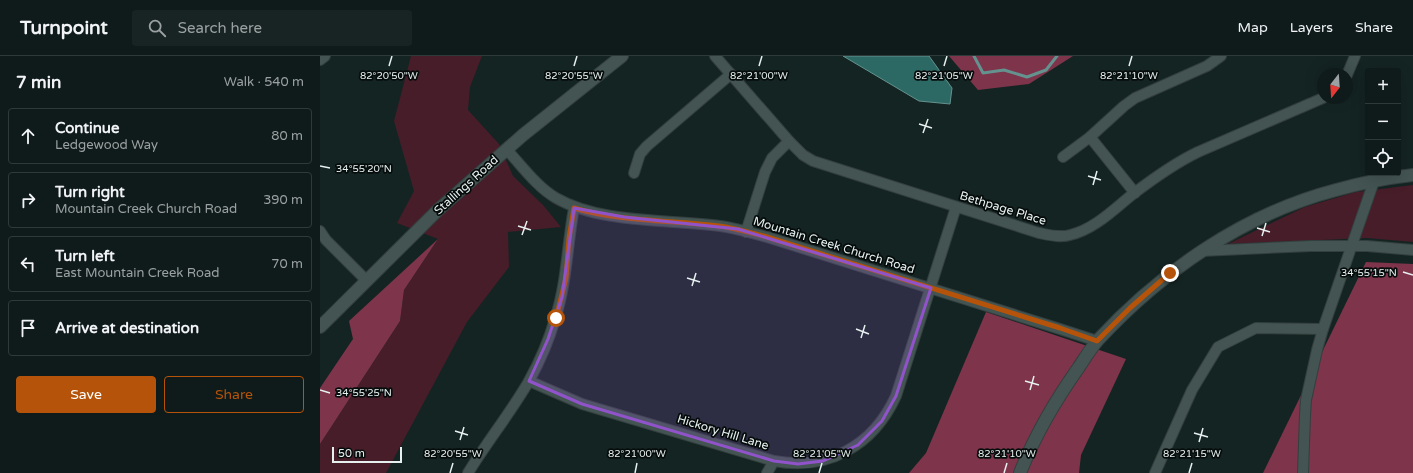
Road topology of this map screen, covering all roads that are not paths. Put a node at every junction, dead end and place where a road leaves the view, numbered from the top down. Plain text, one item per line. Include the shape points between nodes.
1 (325, 56) edge
2 (622, 56) edge
3 (715, 56) edge
4 (1221, 56) edge
5 (1355, 56) edge
6 (320, 60) edge
7 (1350, 68) edge
8 (731, 74) junction
9 (1317, 101) edge
10 (1090, 137) junction
11 (789, 141) junction
12 (507, 150) junction
13 (1063, 157) dead end
14 (634, 173) dead end
15 (1413, 174) edge
16 (1374, 180) junction
17 (1135, 193) junction
18 (956, 207) junction
19 (574, 208) junction
20 (320, 231) edge
21 (746, 232) junction
22 (1351, 246) junction
23 (1413, 250) edge
24 (1200, 251) junction
25 (366, 280) junction
26 (931, 288) junction
27 (320, 327) edge
28 (1323, 329) junction
29 (1097, 341) junction
30 (528, 381) junction
31 (774, 462) junction
32 (468, 473) edge
33 (767, 473) edge
34 (1020, 473) edge
35 (1155, 473) edge
36 (1304, 473) edge

1 - 6 street
2 - 12 main road, Stallings Road
3 - 8 street, Bethpage Place
4 - 10 street via 1207,66 1135,98
5 - 7 street
8 - 11 street, Bethpage Place
8 - 14 street via 647,146 640,154
9 - 17 street, Bethpage Place via 1184,159
10 - 13 street
10 - 17 street
11 - 18 street, Bethpage Place via 803,154 822,165
11 - 21 street via 772,158 765,172
12 - 19 street, Mountain Creek Church Road via 540,186
12 - 25 main road, Stallings Road via 439,209
15 - 16 main road
16 - 22 street
16 - 24 main road via 1286,207
17 - 18 street, Bethpage Place via 1092,226 1069,235 1039,233
18 - 26 street, Hickory Hill Lane
19 - 21 street, Mountain Creek Church Road via 624,217 720,226
19 - 30 street via 562,297 548,339
20 - 25 street
21 - 26 street, Mountain Creek Church Road
22 - 23 street
22 - 24 street
22 - 28 street
24 - 29 main road via 1149,291
25 - 27 main road, Stallings Road
26 - 29 street, Mountain Creek Church Road
26 - 31 street, Hickory Hill Lane via 896,396 877,427 858,445 835,457 798,464
28 - 35 street via 1256,328 1218,347 1192,390
28 - 36 street via 1304,415
29 - 34 main road via 1044,421
30 - 31 street, Hickory Hill Lane via 582,404
30 - 32 street
31 - 33 street

